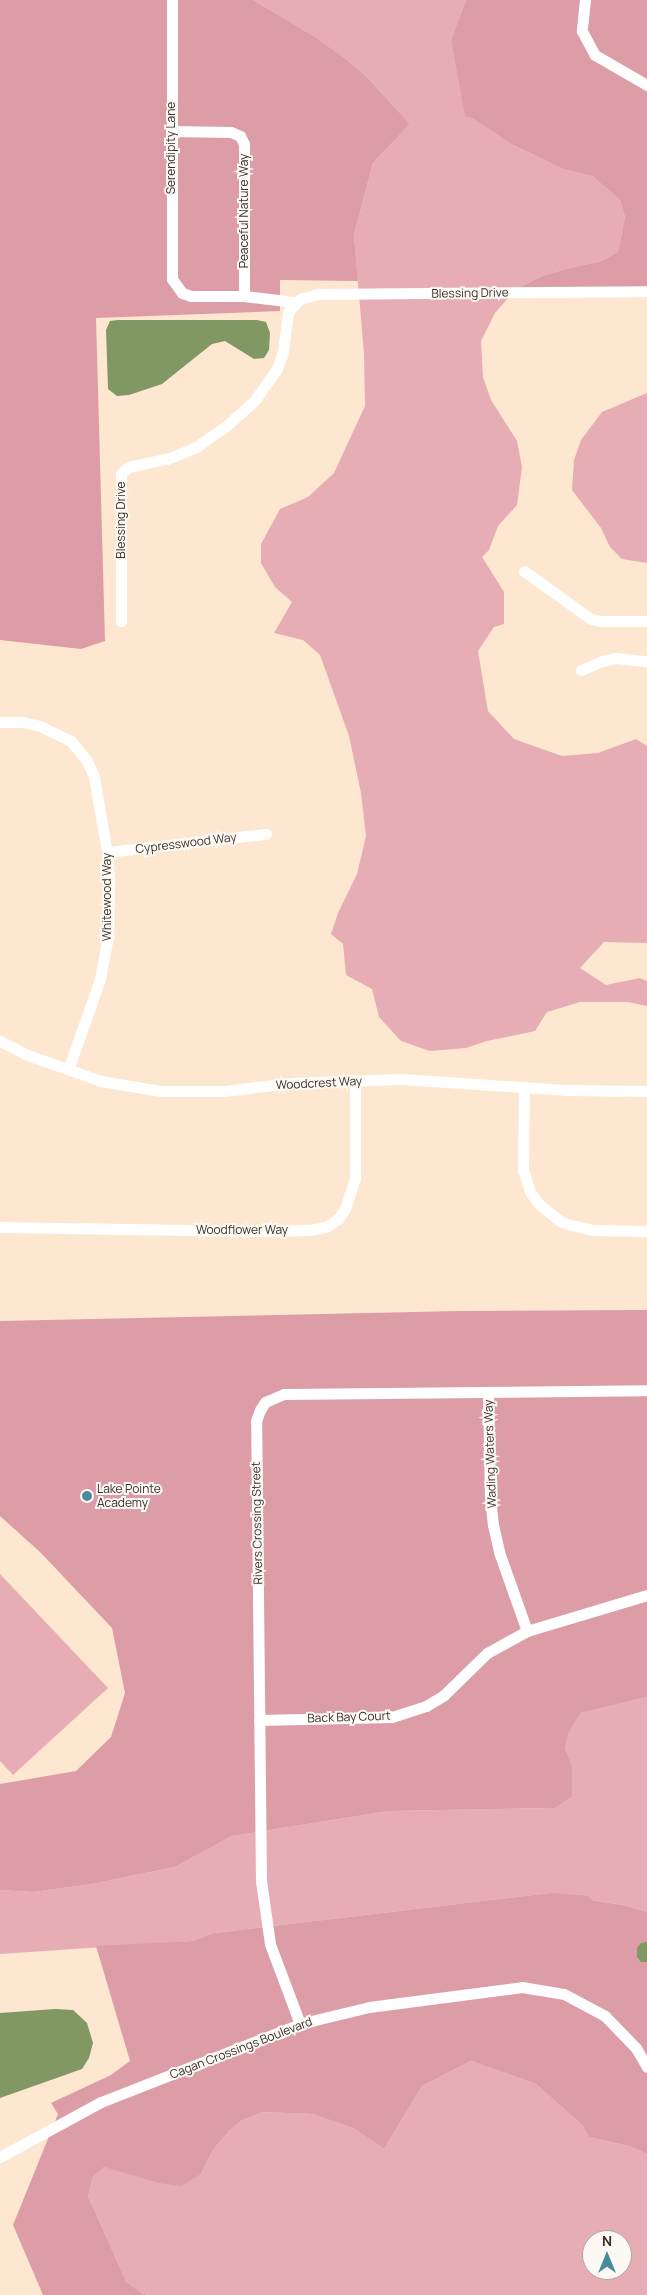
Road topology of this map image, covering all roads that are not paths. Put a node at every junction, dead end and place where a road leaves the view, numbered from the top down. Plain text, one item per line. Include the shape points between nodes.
1 (172, 0) edge
2 (584, 0) edge
3 (647, 84) edge
4 (172, 131) junction
5 (647, 291) edge
6 (182, 294) joint
7 (244, 296) junction
8 (295, 302) junction
9 (524, 571) dead end
10 (647, 620) edge
11 (121, 622) dead end
12 (647, 662) edge
13 (581, 670) dead end
14 (0, 722) edge
15 (266, 834) dead end
16 (107, 852) junction
17 (0, 1041) edge
18 (68, 1070) junction
19 (355, 1080) junction
20 (524, 1087) junction
21 (647, 1091) edge
22 (0, 1227) edge
23 (647, 1231) edge
24 (647, 1390) edge
25 (488, 1392) junction
26 (647, 1595) edge
27 (526, 1631) junction
28 (259, 1720) junction
29 (300, 2024) junction
30 (647, 2067) edge
31 (0, 2157) edge

1 - 4 street, Serendipity Lane
2 - 3 street via 582,30 595,55
4 - 6 street, Serendipity Lane via 172,278
4 - 7 street, Peaceful Nature Way via 231,132 240,136 244,144
5 - 8 street, Blessing Drive via 318,294
6 - 7 street, Blessing Drive
7 - 8 street, Blessing Drive
8 - 11 street, Blessing Drive via 287,318 283,352 277,369 255,400 196,447 167,459 128,467 121,474
9 - 10 street via 591,619
12 - 13 street via 616,658
14 - 16 street, Whitewood Way via 40,726 78,749 94,777
15 - 16 street, Cypresswood Way
16 - 18 street, Whitewood Way via 109,914 106,956
17 - 18 street, Woodcrest Way
18 - 19 street, Woodcrest Way via 114,1084 161,1091 225,1091 288,1083
19 - 20 street, Woodcrest Way via 454,1081
19 - 22 street, Woodflower Way via 355,1179 345,1209 326,1227 262,1231
20 - 21 street, Woodcrest Way
20 - 23 street via 523,1170 528,1187 539,1204 571,1226 593,1230
24 - 25 street, Rivers Crossing Street
25 - 27 street, Wading Waters Way via 493,1525
25 - 28 street, Rivers Crossing Street via 284,1394 265,1402 256,1421
26 - 27 street, Back Bay Court
27 - 28 street, Back Bay Court via 487,1653 444,1695 426,1706 392,1717
28 - 29 street, Rivers Crossing Street via 261,1881 270,1944
29 - 30 street, Cagan Crossings Boulevard via 369,2007 522,1987 564,1994 605,2016 636,2048
29 - 31 street, Cagan Crossings Boulevard via 102,2102

